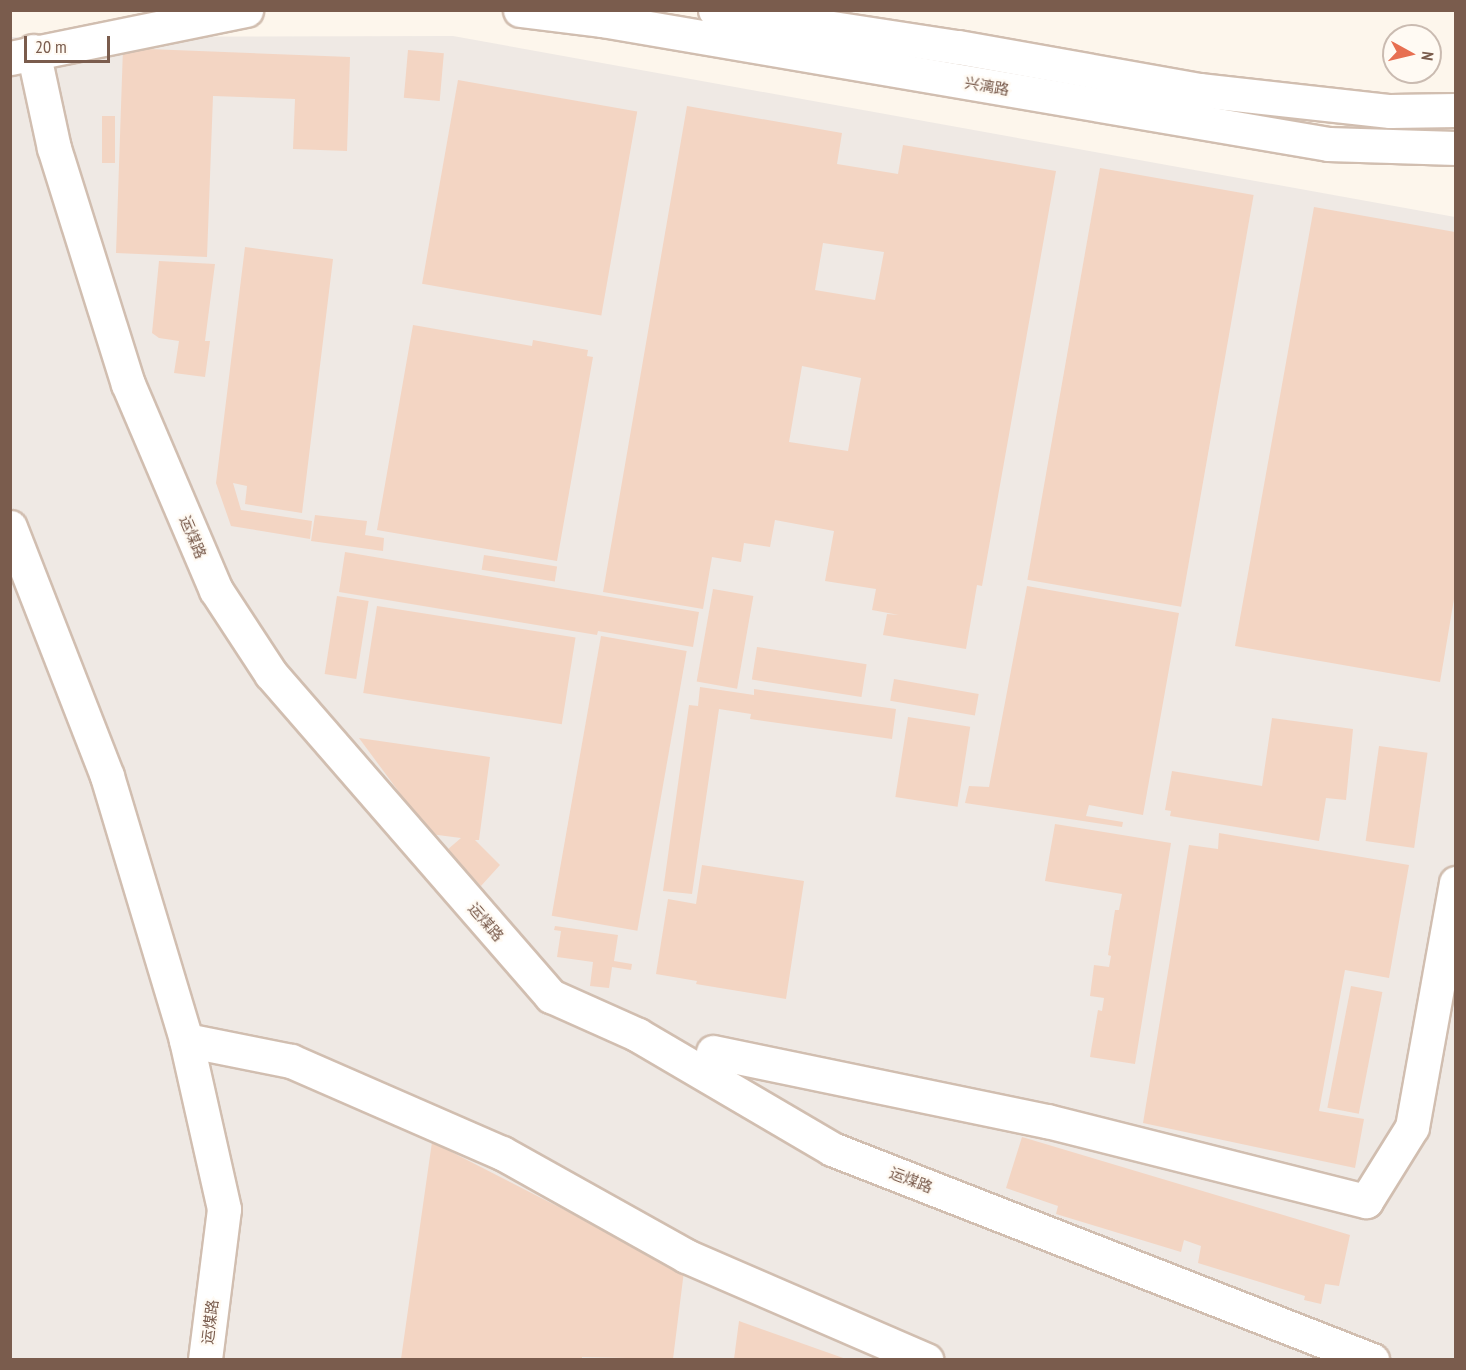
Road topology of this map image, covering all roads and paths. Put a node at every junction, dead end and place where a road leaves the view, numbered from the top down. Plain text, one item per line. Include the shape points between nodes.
1 (246, 10) edge
2 (520, 10) edge
3 (715, 10) edge
4 (22, 55) edge
5 (1455, 110) edge
6 (1455, 148) edge
7 (10, 527) edge
8 (1455, 883) edge
9 (186, 1040) junction
10 (713, 1052) dead end
11 (205, 1359) edge
12 (926, 1359) edge
13 (1372, 1359) edge

1 - 4 street, 运煤路
2 - 6 street, 兴漓路 via 602,20 1328,144
3 - 5 street via 958,47 1199,90 1390,111
4 - 13 street, 运煤路 via 128,384 216,591 271,675 551,996 638,1035 832,1149
7 - 9 street, 运煤路 via 107,776
8 - 10 street via 1412,1127 1366,1201 1047,1120
9 - 11 street, 运煤路 via 224,1209
9 - 12 street via 291,1061 502,1153 686,1256

